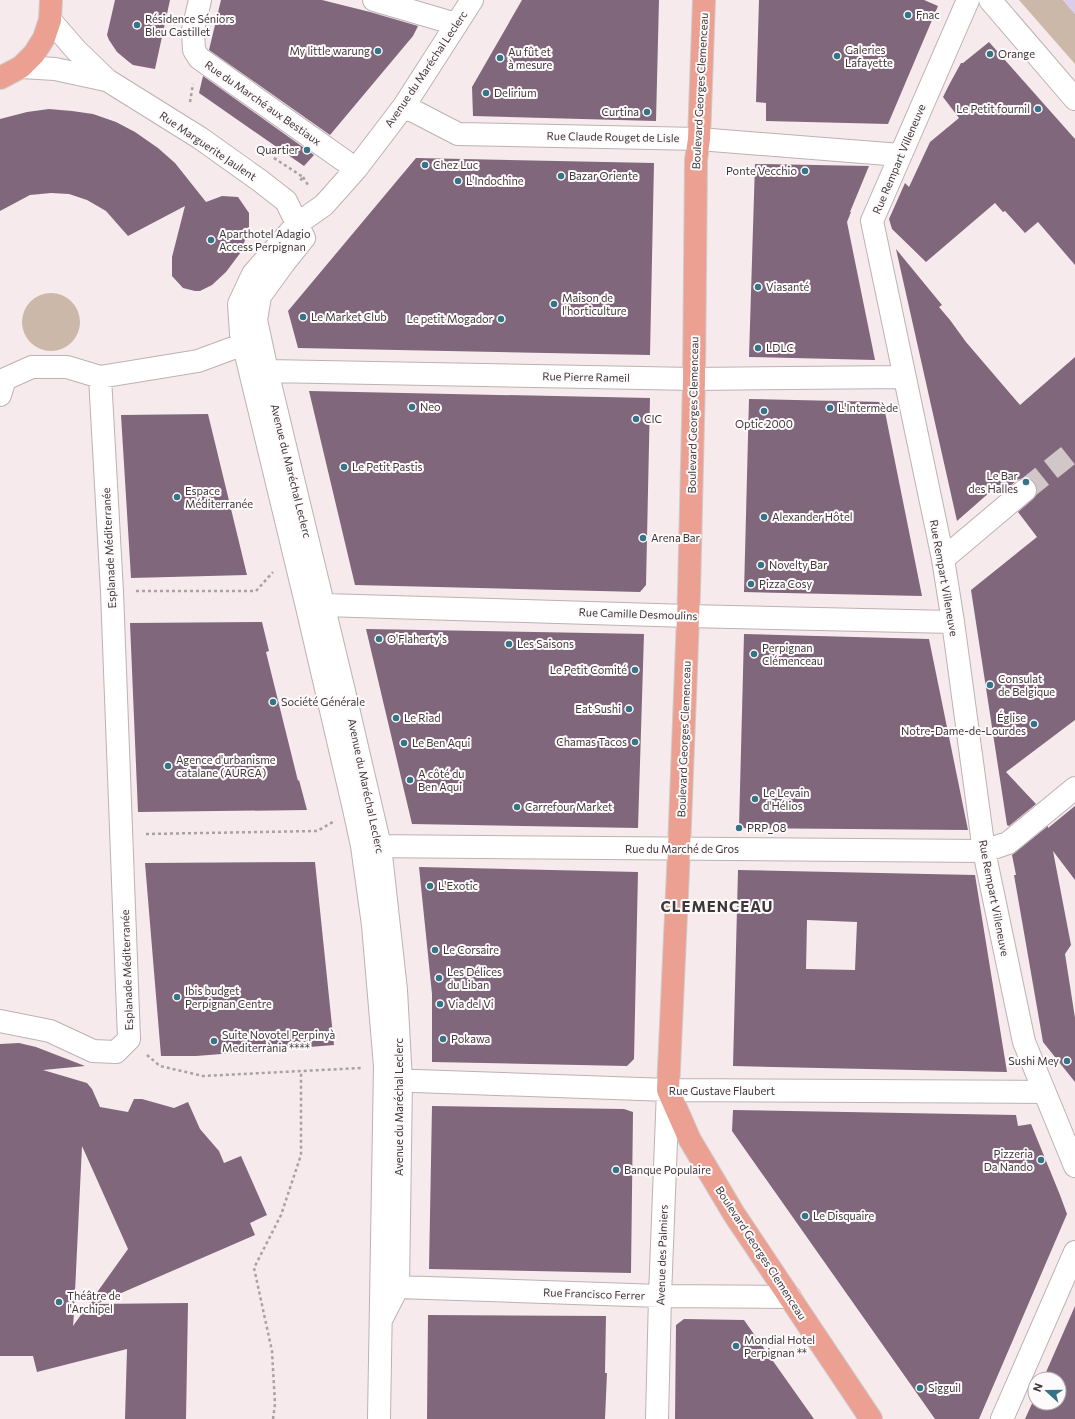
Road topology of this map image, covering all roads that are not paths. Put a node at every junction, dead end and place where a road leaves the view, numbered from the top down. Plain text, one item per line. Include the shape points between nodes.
1 (200, 0) edge
2 (374, 0) edge
3 (472, 0) edge
4 (704, 0) edge
5 (968, 0) edge
6 (990, 0) edge
7 (50, 10) edge
8 (456, 24) junction
9 (21, 67) junction
10 (0, 78) edge
11 (107, 80) junction
12 (1075, 99) edge
13 (404, 106) junction
14 (699, 139) junction
15 (900, 155) junction
16 (356, 169) junction
17 (297, 224) junction
18 (244, 344) junction
19 (259, 372) junction
20 (100, 377) junction
21 (904, 377) junction
22 (694, 379) junction
23 (0, 395) edge
24 (1025, 490) tunnel mouth
25 (943, 559) junction
26 (316, 606) junction
27 (688, 616) junction
28 (953, 622) junction
29 (1075, 788) edge
30 (371, 846) junction
31 (679, 849) junction
32 (984, 851) junction
33 (0, 1021) edge
34 (390, 1076) junction
35 (668, 1090) junction
36 (1044, 1092) junction
37 (1075, 1166) edge
38 (1075, 1252) edge
39 (398, 1287) junction
40 (660, 1296) junction
41 (790, 1297) junction
42 (380, 1323) junction
43 (379, 1419) edge
44 (657, 1419) edge
45 (872, 1419) edge
46 (1002, 1419) edge

1 - 16 street, Rue du Marché aux Bestiaux via 193,30 194,50 199,58
2 - 8 street
3 - 8 street, Avenue du Maréchal Leclerc
4 - 14 main road, Boulevard Georges Clemenceau
5 - 15 street, Rue Rempart Villeneuve
6 - 12 street
7 - 9 main road via 44,38 34,54
7 - 11 street, Rue Marguerite Jaulent via 76,50
8 - 13 street, Avenue du Maréchal Leclerc
9 - 10 main road
9 - 11 street, Rue Marguerite Jaulent via 55,69
11 - 17 street, Rue Marguerite Jaulent via 200,138 259,180 286,201
13 - 14 street, Rue Claude Rouget de Lisle via 458,134
13 - 16 street, Avenue du Maréchal Leclerc
14 - 15 street, Rue Claude Rouget de Lisle
14 - 22 main road, Boulevard Georges Clemenceau via 696,160
15 - 21 street, Rue Rempart Villeneuve via 872,221
16 - 17 street, Avenue du Maréchal Leclerc via 324,205
17 - 18 street, Avenue du Maréchal Leclerc via 253,274 239,304
17 - 19 street, Avenue du Maréchal Leclerc via 304,238 260,296 256,320
18 - 19 street, Avenue du Maréchal Leclerc
18 - 20 street via 198,361
19 - 22 street, Rue Pierre Rameil
19 - 26 street, Avenue du Maréchal Leclerc
19 - 26 street, Avenue du Maréchal Leclerc via 296,559
20 - 23 street via 66,368 32,367 5,379
20 - 33 street, Esplanade Méditerranée via 112,592 129,1039 116,1052 92,1051 50,1031
21 - 22 street, Rue Pierre Rameil
21 - 25 street, Rue Rempart Villeneuve
22 - 27 main road, Boulevard Georges Clemenceau
24 - 25 street
25 - 28 street, Rue Rempart Villeneuve
26 - 27 street, Rue Camille Desmoulins
26 - 30 street, Avenue du Maréchal Leclerc
26 - 30 street, Avenue du Maréchal Leclerc via 354,809
27 - 28 street, Rue Camille Desmoulins
27 - 31 main road, Boulevard Georges Clemenceau
28 - 32 street, Rue Rempart Villeneuve
29 - 32 street, Rue du Marché de Gros via 1008,843
30 - 31 street, Rue du Marché de Gros
30 - 34 street, Avenue du Maréchal Leclerc via 396,990
31 - 32 street, Rue du Marché de Gros
31 - 35 main road, Boulevard Georges Clemenceau
32 - 36 street, Rue Rempart Villeneuve via 1024,1042
34 - 35 street, Rue Gustave Flaubert
34 - 39 street, Avenue du Maréchal Leclerc
34 - 42 street, Avenue du Maréchal Leclerc
35 - 36 street, Rue Gustave Flaubert
35 - 40 street, Avenue des Palmiers
35 - 41 main road, Boulevard Georges Clemenceau via 690,1140 734,1214
36 - 37 street, Rue Rempart Villeneuve
38 - 46 street
39 - 40 street, Rue Francisco Ferrer
39 - 42 street, Avenue du Maréchal Leclerc
40 - 41 street, Rue Francisco Ferrer
40 - 44 street, Avenue des Palmiers
41 - 45 main road, Boulevard Georges Clemenceau
42 - 43 street, Avenue du Maréchal Leclerc

